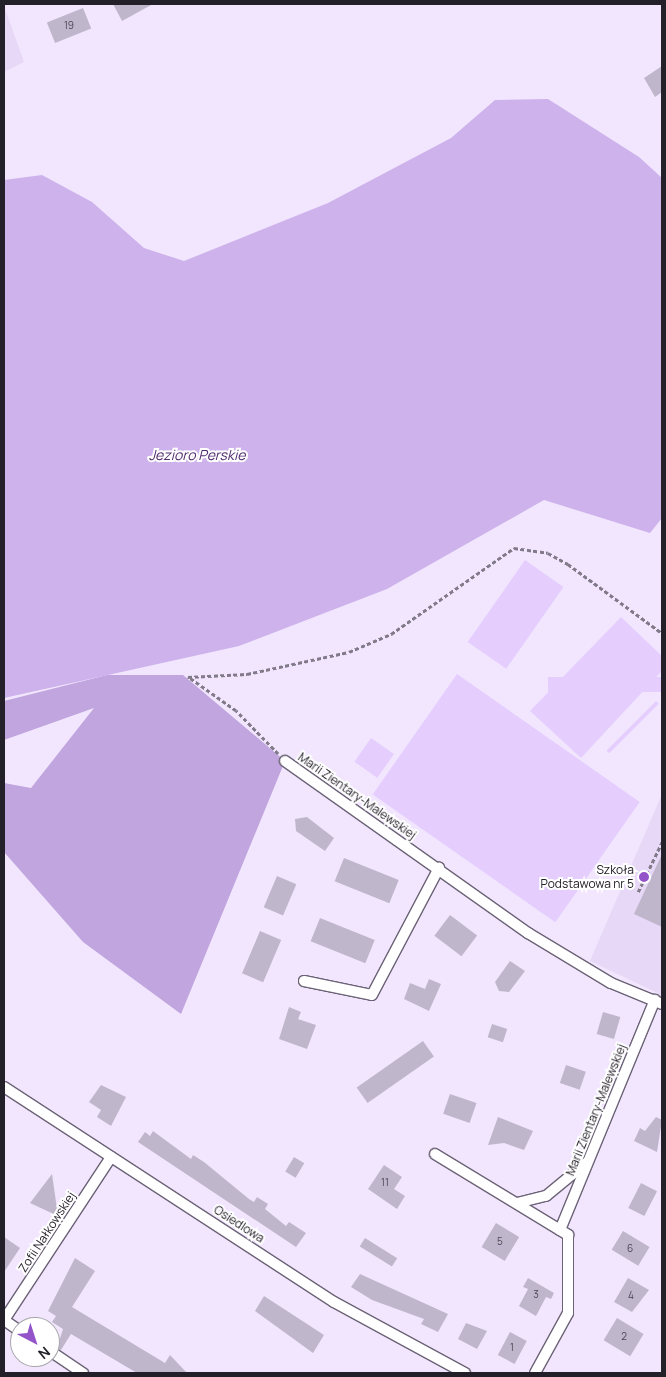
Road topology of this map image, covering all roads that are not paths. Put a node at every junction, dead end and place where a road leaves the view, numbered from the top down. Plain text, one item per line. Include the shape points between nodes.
1 (285, 761) road end
2 (439, 868) junction
3 (304, 981) dead end
4 (658, 1002) edge
5 (4, 1087) edge
6 (435, 1154) dead end
7 (111, 1157) junction
8 (589, 1161) junction
9 (516, 1203) junction
10 (560, 1230) junction
11 (4, 1320) edge
12 (60, 1358) edge
13 (83, 1373) edge
14 (465, 1373) edge
15 (535, 1373) edge

1 - 2 street, Marii Zientary-Malewskiej
2 - 3 street via 372,995
2 - 4 street, Marii Zientary-Malewskiej via 528,933 611,983
4 - 8 street, Marii Zientary-Malewskiej
5 - 7 street, Osiedlowa
6 - 9 street
7 - 11 street, Zofii Nałkowskiej
7 - 14 street, Osiedlowa via 334,1302
8 - 9 street via 546,1196
8 - 10 street, Marii Zientary-Malewskiej
9 - 10 street
10 - 15 street via 568,1235 568,1313
12 - 13 street

